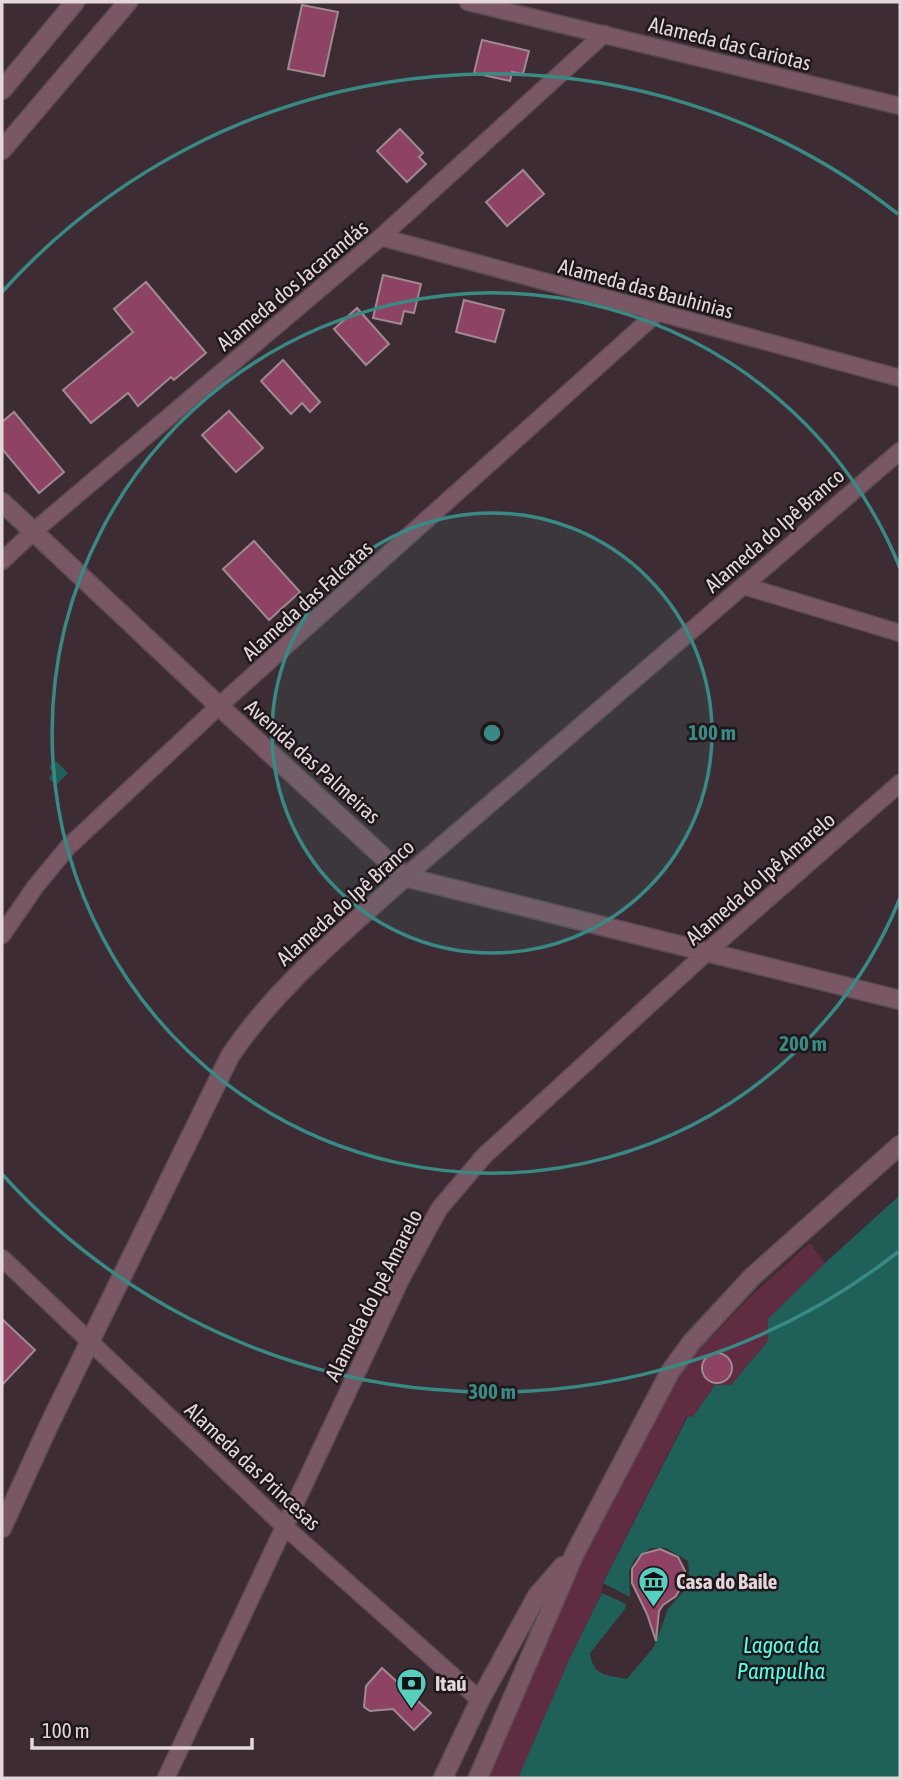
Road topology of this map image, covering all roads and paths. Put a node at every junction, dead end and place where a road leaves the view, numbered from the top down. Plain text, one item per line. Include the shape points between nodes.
1 (75, 2) edge
2 (128, 2) edge
3 (468, 2) edge
4 (604, 34) junction
5 (2, 90) edge
6 (900, 106) edge
7 (2, 150) edge
8 (381, 237) junction
9 (657, 313) junction
10 (900, 378) edge
11 (900, 451) edge
12 (2, 502) edge
13 (33, 532) junction
14 (2, 561) edge
15 (744, 586) junction
16 (900, 633) edge
17 (219, 706) junction
18 (900, 783) edge
19 (405, 877) junction
20 (2, 935) edge
21 (707, 952) junction
22 (900, 1000) edge
23 (900, 1145) edge
24 (2, 1258) edge
25 (90, 1341) junction
26 (284, 1526) junction
27 (2, 1528) edge
28 (575, 1553) junction
29 (480, 1700) junction
30 (486, 1757) junction
31 (166, 1778) edge
32 (443, 1778) edge
33 (478, 1778) edge

1 - 5 street
2 - 7 street
3 - 4 street, Alameda das Cariotas
4 - 6 street, Alameda das Cariotas
4 - 8 street, Alameda dos Jacarandás
8 - 9 street, Alameda das Bauhinias
8 - 13 street, Alameda dos Jacarandás
9 - 10 street, Alameda das Bauhinias
9 - 17 street, Alameda das Falcatas
11 - 15 street, Alameda do Ipê Branco
12 - 13 street, Avenida das Palmeiras
13 - 14 street, Alameda dos Jacarandás
13 - 17 street, Avenida das Palmeiras
15 - 16 street
15 - 19 street, Alameda do Ipê Branco
17 - 19 street, Avenida das Palmeiras
17 - 20 street, Alameda das Falcatas via 68,847
18 - 21 street, Alameda do Ipê Amarelo
19 - 21 street, Avenida das Palmeiras
19 - 25 street, Alameda do Ipê Branco via 295,977 244,1035 214,1086
21 - 22 street, Avenida das Palmeiras
21 - 26 street, Alameda do Ipê Amarelo via 503,1137 452,1192 401,1279
23 - 28 street via 752,1277 691,1343 670,1372
24 - 25 street, Alameda das Princesas
25 - 26 street, Alameda das Princesas
25 - 27 street, Alameda do Ipê Branco
26 - 29 street, Alameda das Princesas
26 - 31 street, Alameda do Ipê Amarelo
28 - 29 street via 537,1596
28 - 30 street
29 - 30 street via 490,1709 492,1719
29 - 32 street
30 - 33 street

